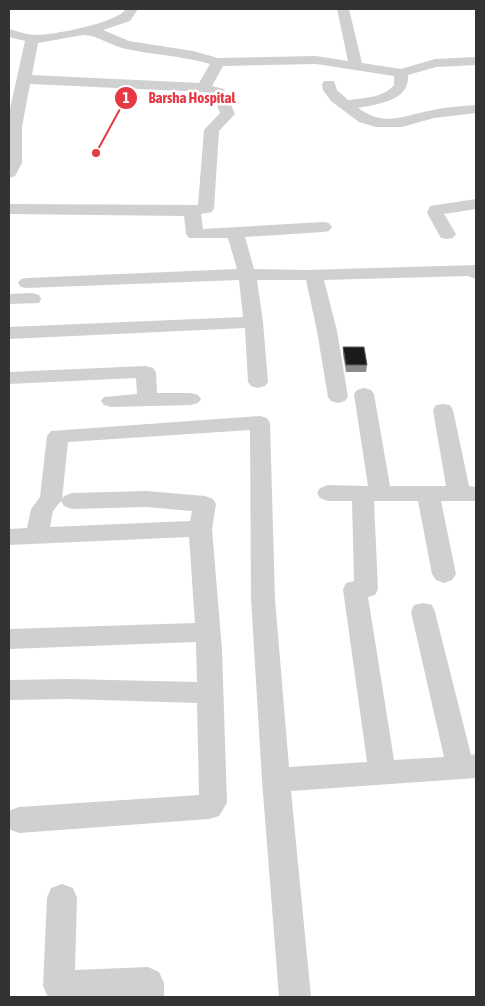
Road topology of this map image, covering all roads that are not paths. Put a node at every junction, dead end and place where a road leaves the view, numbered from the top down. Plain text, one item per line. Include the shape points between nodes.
1 (132, 9) edge
2 (342, 9) edge
3 (89, 31) junction
4 (9, 33) edge
5 (32, 39) junction
6 (476, 61) edge
7 (218, 62) junction
8 (356, 65) junction
9 (401, 73) junction
10 (330, 84) dead end
11 (18, 85) edge
12 (204, 88) junction
13 (347, 105) junction
14 (476, 109) edge
15 (9, 173) edge
16 (476, 204) edge
17 (9, 209) edge
18 (192, 211) junction
19 (323, 227) dead end
20 (235, 233) junction
21 (447, 234) dead end
22 (247, 274) junction
23 (476, 274) edge
24 (314, 275) junction
25 (9, 298) edge
26 (254, 322) junction
27 (9, 333) edge
28 (9, 378) edge
29 (258, 382) dead end
30 (364, 394) dead end
31 (338, 397) dead end
32 (192, 399) dead end
33 (146, 400) junction
34 (111, 401) dead end
35 (443, 410) dead end
36 (328, 493) dead end
37 (371, 493) junction
38 (428, 494) junction
39 (468, 494) edge
40 (72, 501) dead end
41 (200, 529) junction
42 (37, 536) junction
43 (9, 537) edge
44 (444, 574) dead end
45 (423, 612) dead end
46 (207, 632) junction
47 (9, 639) edge
48 (9, 690) edge
49 (210, 693) junction
50 (471, 770) edge
51 (382, 773) junction
52 (276, 780) junction
53 (19, 820) dead end
54 (62, 898) dead end
55 (148, 997) edge
56 (295, 997) edge

1 - 3 street via 126,18
2 - 8 street
3 - 5 street
3 - 7 street via 128,45
4 - 5 street
5 - 11 street via 30,56
6 - 9 street via 434,63
7 - 8 street via 300,59
7 - 12 street
8 - 9 street
9 - 13 street via 398,91 379,99
10 - 13 street via 336,98
11 - 12 street
11 - 15 street via 14,164
12 - 18 street via 219,92 228,114 212,130 206,208
13 - 14 street via 364,119 388,125 439,113
16 - 21 street via 436,210
17 - 18 street
18 - 20 street via 195,234
19 - 20 street
20 - 22 street
22 - 24 street
22 - 25 street via 30,291
22 - 26 street
23 - 24 street via 474,270
24 - 31 street
26 - 27 street
26 - 29 street
28 - 33 street via 146,372
30 - 37 street
32 - 33 street
33 - 34 street
35 - 39 street
36 - 37 street
37 - 38 street
37 - 51 street via 366,589 355,589
38 - 39 street
38 - 44 street
40 - 41 street via 146,499 205,504
41 - 42 street
41 - 46 street
42 - 43 street
42 - 52 street via 42,509 51,499 58,436 260,423 263,599
45 - 50 street
46 - 47 street
46 - 49 street
48 - 49 street
49 - 53 street via 213,803 208,807
50 - 51 street
51 - 52 street
52 - 56 street
54 - 55 street via 59,986 148,983

